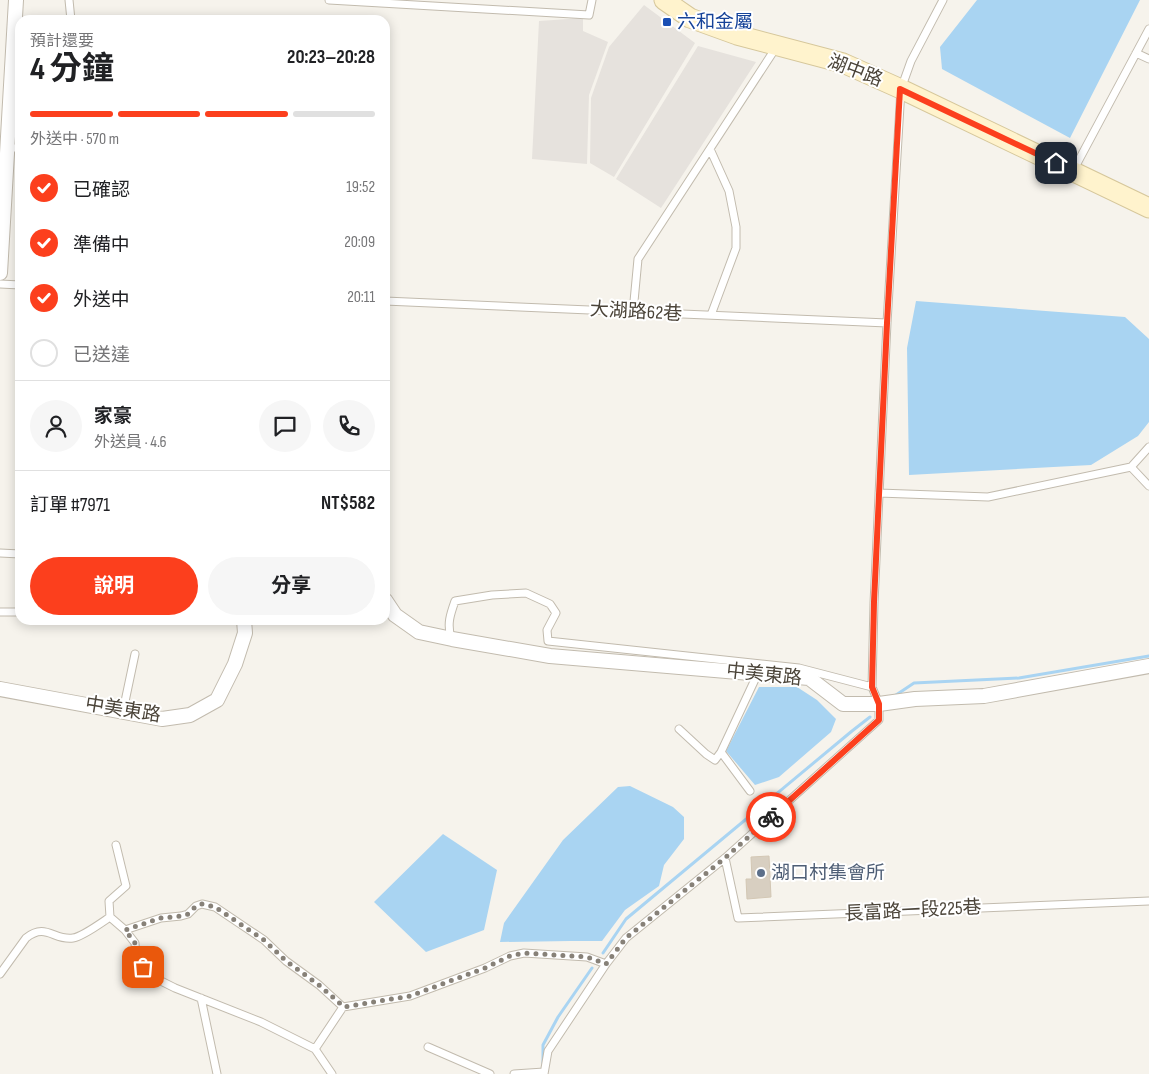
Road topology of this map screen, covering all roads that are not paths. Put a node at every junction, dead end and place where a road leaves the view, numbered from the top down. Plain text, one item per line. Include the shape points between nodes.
1 (16, 0) edge
2 (69, 0) edge
3 (328, 0) edge
4 (592, 0) edge
5 (664, 0) edge
6 (943, 0) edge
7 (16, 15) edge
8 (70, 15) edge
9 (1149, 29) edge
10 (778, 46) junction
11 (1136, 53) junction
12 (1149, 59) edge
13 (900, 89) junction
14 (15, 108) edge
15 (14, 148) edge
16 (710, 149) junction
17 (1073, 172) junction
18 (1149, 208) edge
19 (0, 273) edge
20 (0, 284) edge
21 (15, 284) edge
22 (390, 300) edge
23 (633, 312) junction
24 (711, 315) junction
25 (887, 323) junction
26 (1149, 447) edge
27 (1131, 467) junction
28 (1149, 486) edge
29 (879, 493) junction
30 (0, 553) edge
31 (15, 554) edge
32 (390, 608) edge
33 (0, 612) edge
34 (15, 612) edge
35 (244, 625) edge
36 (452, 639) junction
37 (135, 654) dead end
38 (1149, 666) edge
39 (758, 673) junction
40 (872, 687) junction
41 (0, 689) edge
42 (879, 704) junction
43 (123, 712) junction
44 (679, 729) dead end
45 (721, 752) junction
46 (750, 791) dead end
47 (116, 845) dead end
48 (725, 858) junction
49 (1149, 900) edge
50 (110, 917) junction
51 (125, 930) junction
52 (606, 964) junction
53 (0, 974) edge
54 (201, 998) junction
55 (344, 1007) junction
56 (428, 1047) dead end
57 (315, 1048) junction
58 (544, 1073) edge
59 (217, 1074) edge
60 (332, 1074) edge
61 (490, 1074) edge
62 (514, 1074) edge

1 - 7 street
2 - 8 lane
3 - 4 lane via 589,15
5 - 10 street, 湖中路 via 690,18
6 - 13 lane
9 - 11 lane
10 - 13 street, 湖中路 via 843,63
10 - 16 lane
11 - 12 lane
11 - 17 lane
13 - 17 street, 湖中路
13 - 25 lane
14 - 15 street
15 - 19 street
16 - 23 lane via 638,259
16 - 24 lane via 729,191 736,227 736,248
17 - 18 street, 湖中路
20 - 21 lane
22 - 23 lane, 大湖路62巷
23 - 24 lane, 大湖路62巷
24 - 25 lane, 大湖路62巷
25 - 29 lane
26 - 27 lane
27 - 28 lane
27 - 29 lane via 988,496
29 - 40 lane
30 - 31 lane
32 - 36 street, 中美東路 via 395,615 419,632
33 - 34 lane
35 - 43 street, 中美東路 via 237,656 217,700 190,715 162,719
36 - 39 street, 中美東路 via 550,656
36 - 40 lane via 450,616 455,601 526,594 550,604 556,613 547,630 548,641 799,668
37 - 43 lane
38 - 42 street, 中美東路 via 984,696
39 - 42 street, 中美東路 via 809,678 843,704
39 - 45 lane
40 - 42 lane
41 - 43 street, 中美東路
42 - 48 lane via 879,720
44 - 45 lane via 715,760
45 - 46 lane
47 - 50 lane via 126,886 109,901
48 - 49 lane, 長富路一段225巷 via 738,918
48 - 52 lane via 626,938
50 - 51 lane
50 - 53 lane via 76,938 68,939 40,931 31,934
51 - 54 lane via 135,943 136,959 149,975
51 - 55 lane via 161,918 188,914 202,904 215,907 264,940
52 - 55 lane via 587,957 524,953 410,996
52 - 58 lane via 548,1052
54 - 57 lane
54 - 59 lane
55 - 57 lane
56 - 61 lane
57 - 60 lane
58 - 62 lane

